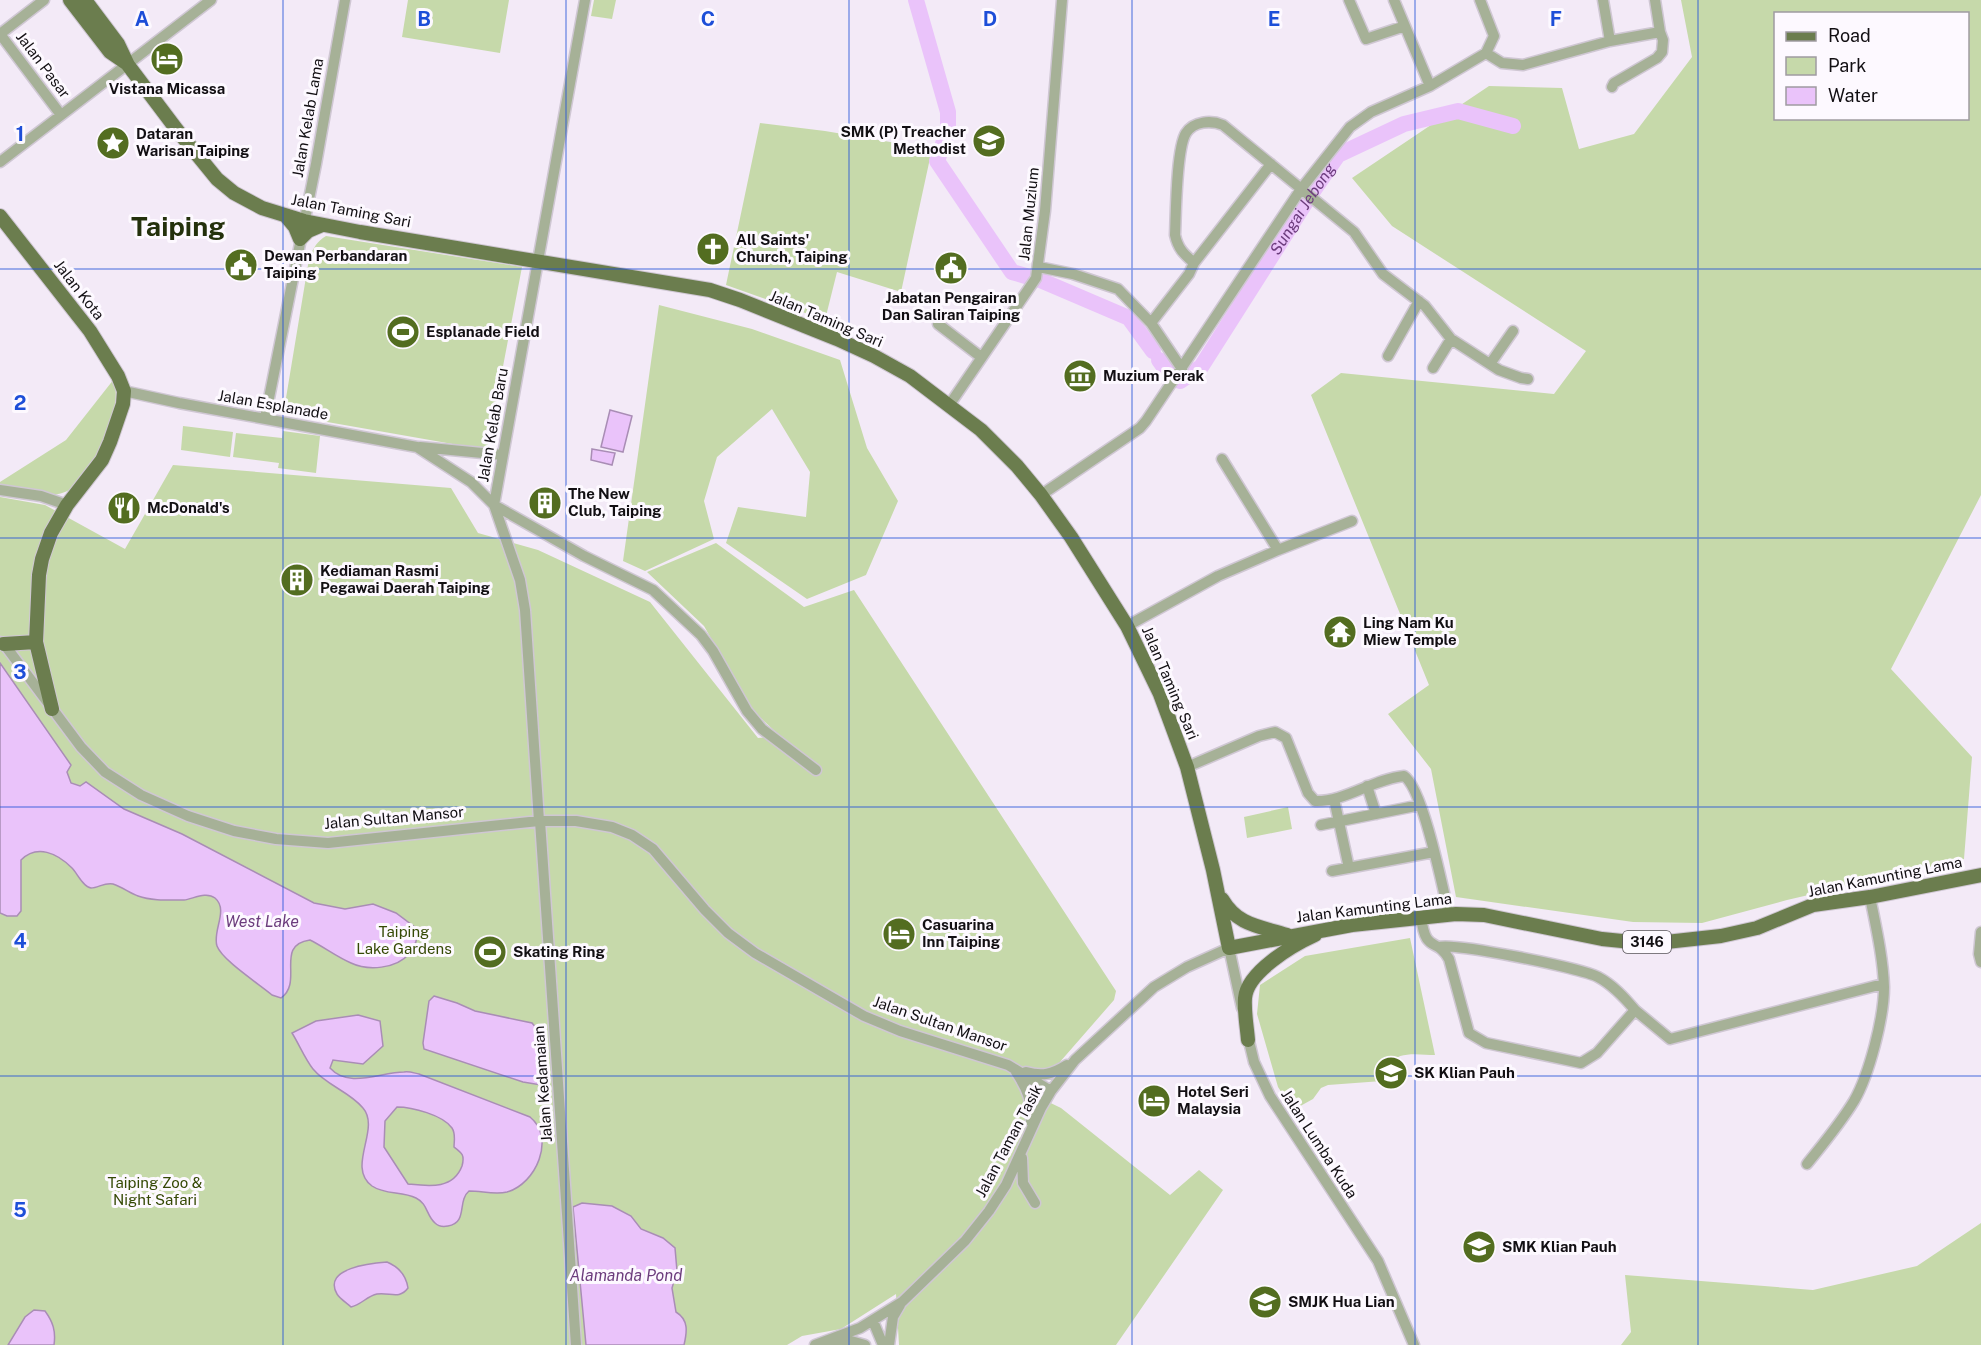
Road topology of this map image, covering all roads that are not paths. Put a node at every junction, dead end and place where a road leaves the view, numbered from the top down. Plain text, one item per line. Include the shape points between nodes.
1 (44, 0) edge
2 (70, 0) edge
3 (85, 0) edge
4 (211, 0) edge
5 (345, 0) edge
6 (585, 0) edge
7 (1062, 0) edge
8 (1349, 0) edge
9 (1394, 0) edge
10 (1480, 0) edge
11 (1604, 0) edge
12 (1655, 0) edge
13 (1405, 26) junction
14 (1660, 32) junction
15 (0, 34) edge
16 (1610, 41) junction
17 (1489, 49) junction
18 (128, 64) junction
19 (1430, 86) junction
20 (1612, 87) dead end
21 (61, 115) junction
22 (0, 162) edge
23 (1271, 164) junction
24 (1300, 189) junction
25 (285, 215) junction
26 (0, 216) edge
27 (304, 221) junction
28 (322, 225) junction
29 (300, 239) junction
30 (537, 261) junction
31 (1194, 263) junction
32 (1039, 267) junction
33 (1419, 301) junction
34 (1151, 323) junction
35 (938, 324) dead end
36 (1513, 331) dead end
37 (1451, 339) junction
38 (1388, 356) dead end
39 (981, 357) junction
40 (1490, 364) junction
41 (1433, 368) dead end
42 (1182, 369) junction
43 (1528, 379) dead end
44 (124, 391) junction
45 (950, 404) junction
46 (265, 418) junction
47 (417, 447) junction
48 (503, 455) junction
49 (1222, 459) dead end
50 (0, 490) edge
51 (1041, 495) junction
52 (67, 505) junction
53 (494, 505) junction
54 (1353, 521) dead end
55 (1278, 550) junction
56 (1127, 626) junction
57 (36, 642) junction
58 (2, 643) edge
59 (52, 709) junction
60 (1187, 767) junction
61 (816, 770) dead end
62 (1367, 786) junction
63 (1334, 799) junction
64 (1420, 805) junction
65 (1376, 814) junction
66 (539, 821) junction
67 (1340, 822) junction
68 (1322, 825) dead end
69 (1434, 852) junction
70 (1349, 868) junction
71 (1332, 871) dead end
72 (1981, 875) edge
73 (1218, 892) junction
74 (1870, 897) junction
75 (1449, 915) junction
76 (1421, 917) junction
77 (1325, 930) junction
78 (1981, 932) edge
79 (1290, 936) junction
80 (1439, 947) junction
81 (1229, 948) junction
82 (1981, 962) edge
83 (1883, 984) junction
84 (1635, 1011) junction
85 (1248, 1040) junction
86 (1075, 1060) junction
87 (1013, 1068) junction
88 (1051, 1091) junction
89 (1031, 1128) junction
90 (1022, 1151) junction
91 (1807, 1164) dead end
92 (1035, 1203) dead end
93 (902, 1302) junction
94 (873, 1321) junction
95 (576, 1345) edge
96 (815, 1345) edge
97 (831, 1345) edge
98 (865, 1345) edge
99 (883, 1345) edge
100 (888, 1345) edge
101 (1414, 1345) edge

1 - 15 street
2 - 18 main road, Jalan Taming Sari via 110,52
3 - 18 main road, Jalan Taming Sari
4 - 18 street
5 - 27 street, Jalan Kelab Lama
6 - 30 street, Jalan Kelab Baru
7 - 32 street, Jalan Muzium
8 - 13 street via 1366,39
9 - 13 street
10 - 17 street via 1494,36
11 - 16 street
12 - 14 street
13 - 19 street
14 - 16 street
14 - 20 street via 1662,52 1657,58
15 - 21 street, Jalan Pasar
16 - 17 street via 1522,65 1502,63
17 - 19 street
18 - 21 street
18 - 25 main road, Jalan Taming Sari via 217,179 250,202
19 - 24 street via 1371,112 1350,127
21 - 22 street
23 - 24 street
23 - 31 street
23 - 31 street via 1216,122 1202,122 1186,132 1180,155 1175,236 1183,254
24 - 33 street via 1354,232 1383,274
24 - 42 street
25 - 27 main road, Jalan Taming Sari
25 - 29 main road
26 - 44 main road, Jalan Kota via 90,331
27 - 28 main road, Jalan Taming Sari
27 - 29 street, Jalan Kelab Lama
28 - 29 main road
28 - 30 main road, Jalan Taming Sari
29 - 46 street, Jalan Kelab Lama
30 - 45 main road, Jalan Taming Sari via 710,290 740,300 874,356
30 - 48 street, Jalan Kelab Baru
31 - 34 street
32 - 34 street via 1118,289
32 - 39 street, Jalan Muzium via 1032,286
33 - 37 street
33 - 38 street
34 - 42 street
35 - 39 street
36 - 40 street
37 - 40 street
37 - 41 street
39 - 45 street, Jalan Muzium
40 - 43 street
42 - 51 street via 1140,428
44 - 46 street, Jalan Esplanade
44 - 52 main road, Jalan Sultan Mansor via 118,424 102,460
45 - 51 main road, Jalan Taming Sari via 998,446
46 - 47 street, Jalan Esplanade
47 - 48 street, Jalan Esplanade
47 - 53 street, Jalan Esplanade via 465,477
48 - 53 street, Jalan Kelab Baru
49 - 55 street
50 - 52 street via 41,496
51 - 56 main road, Jalan Taming Sari
52 - 57 main road, Jalan Sultan Mansor via 42,559
53 - 61 street, Jalan Kelab Baru via 653,590 713,651 747,711 762,729
53 - 66 street, Jalan Kedamaian via 520,580 525,610
54 - 55 street
55 - 56 street via 1218,576
56 - 60 main road, Jalan Taming Sari via 1160,694
57 - 58 main road
57 - 59 main road, Jalan Sultan Mansor
58 - 59 street
59 - 66 street, Jalan Sultan Mansor via 105,772 188,816 234,831 328,843
60 - 63 street via 1275,732 1286,738 1308,793 1315,801
60 - 73 main road, Jalan Taming Sari
62 - 63 street
62 - 64 street via 1404,776 1410,780
62 - 65 street
63 - 67 street
64 - 65 street
64 - 69 street
65 - 67 street
66 - 87 street, Jalan Sultan Mansor via 589,823 632,835 653,849 705,910 754,953 864,1016
66 - 95 street, Jalan Kedamaian
67 - 68 street
67 - 70 street
69 - 70 street
69 - 75 street
70 - 71 street
72 - 74 main road, Jalan Kamunting Lama / 3146
73 - 79 main road via 1230,912 1243,921
73 - 81 main road, Jalan Taming Sari
74 - 75 main road, Jalan Kamunting Lama / 3146 via 1813,905 1757,928 1721,936 1666,942 1602,939 1484,915
74 - 83 street
75 - 76 main road, Jalan Kamunting Lama / 3146
76 - 77 main road, Jalan Kamunting Lama / 3146
76 - 80 street via 1425,938
77 - 79 main road, Jalan Kamunting Lama / 3146
77 - 85 main road via 1254,976 1245,998
78 - 82 street
79 - 81 main road, Jalan Kamunting Lama / 3146
80 - 84 street via 1586,972 1610,984
80 - 84 street via 1453,968 1469,1033 1486,1043 1581,1063 1597,1053
81 - 85 street, Jalan Lumba Kuda
81 - 86 street, Jalan Taman Tasik via 1154,987
83 - 84 street via 1670,1039
83 - 91 street via 1875,1045 1866,1074 1854,1100
85 - 101 street, Jalan Lumba Kuda via 1270,1096 1378,1261
86 - 87 street via 1050,1075
86 - 88 street, Jalan Taman Tasik
87 - 88 street
87 - 89 street via 1029,1096
88 - 89 street, Jalan Taman Tasik
89 - 90 street, Jalan Taman Tasik
90 - 92 street via 1022,1177
90 - 93 street, Jalan Taman Tasik via 1006,1185 965,1241
93 - 94 street, Jalan Taman Tasik
93 - 100 street via 893,1317
94 - 96 street, Jalan Taman Tasik
94 - 99 street
97 - 98 street via 851,1341

